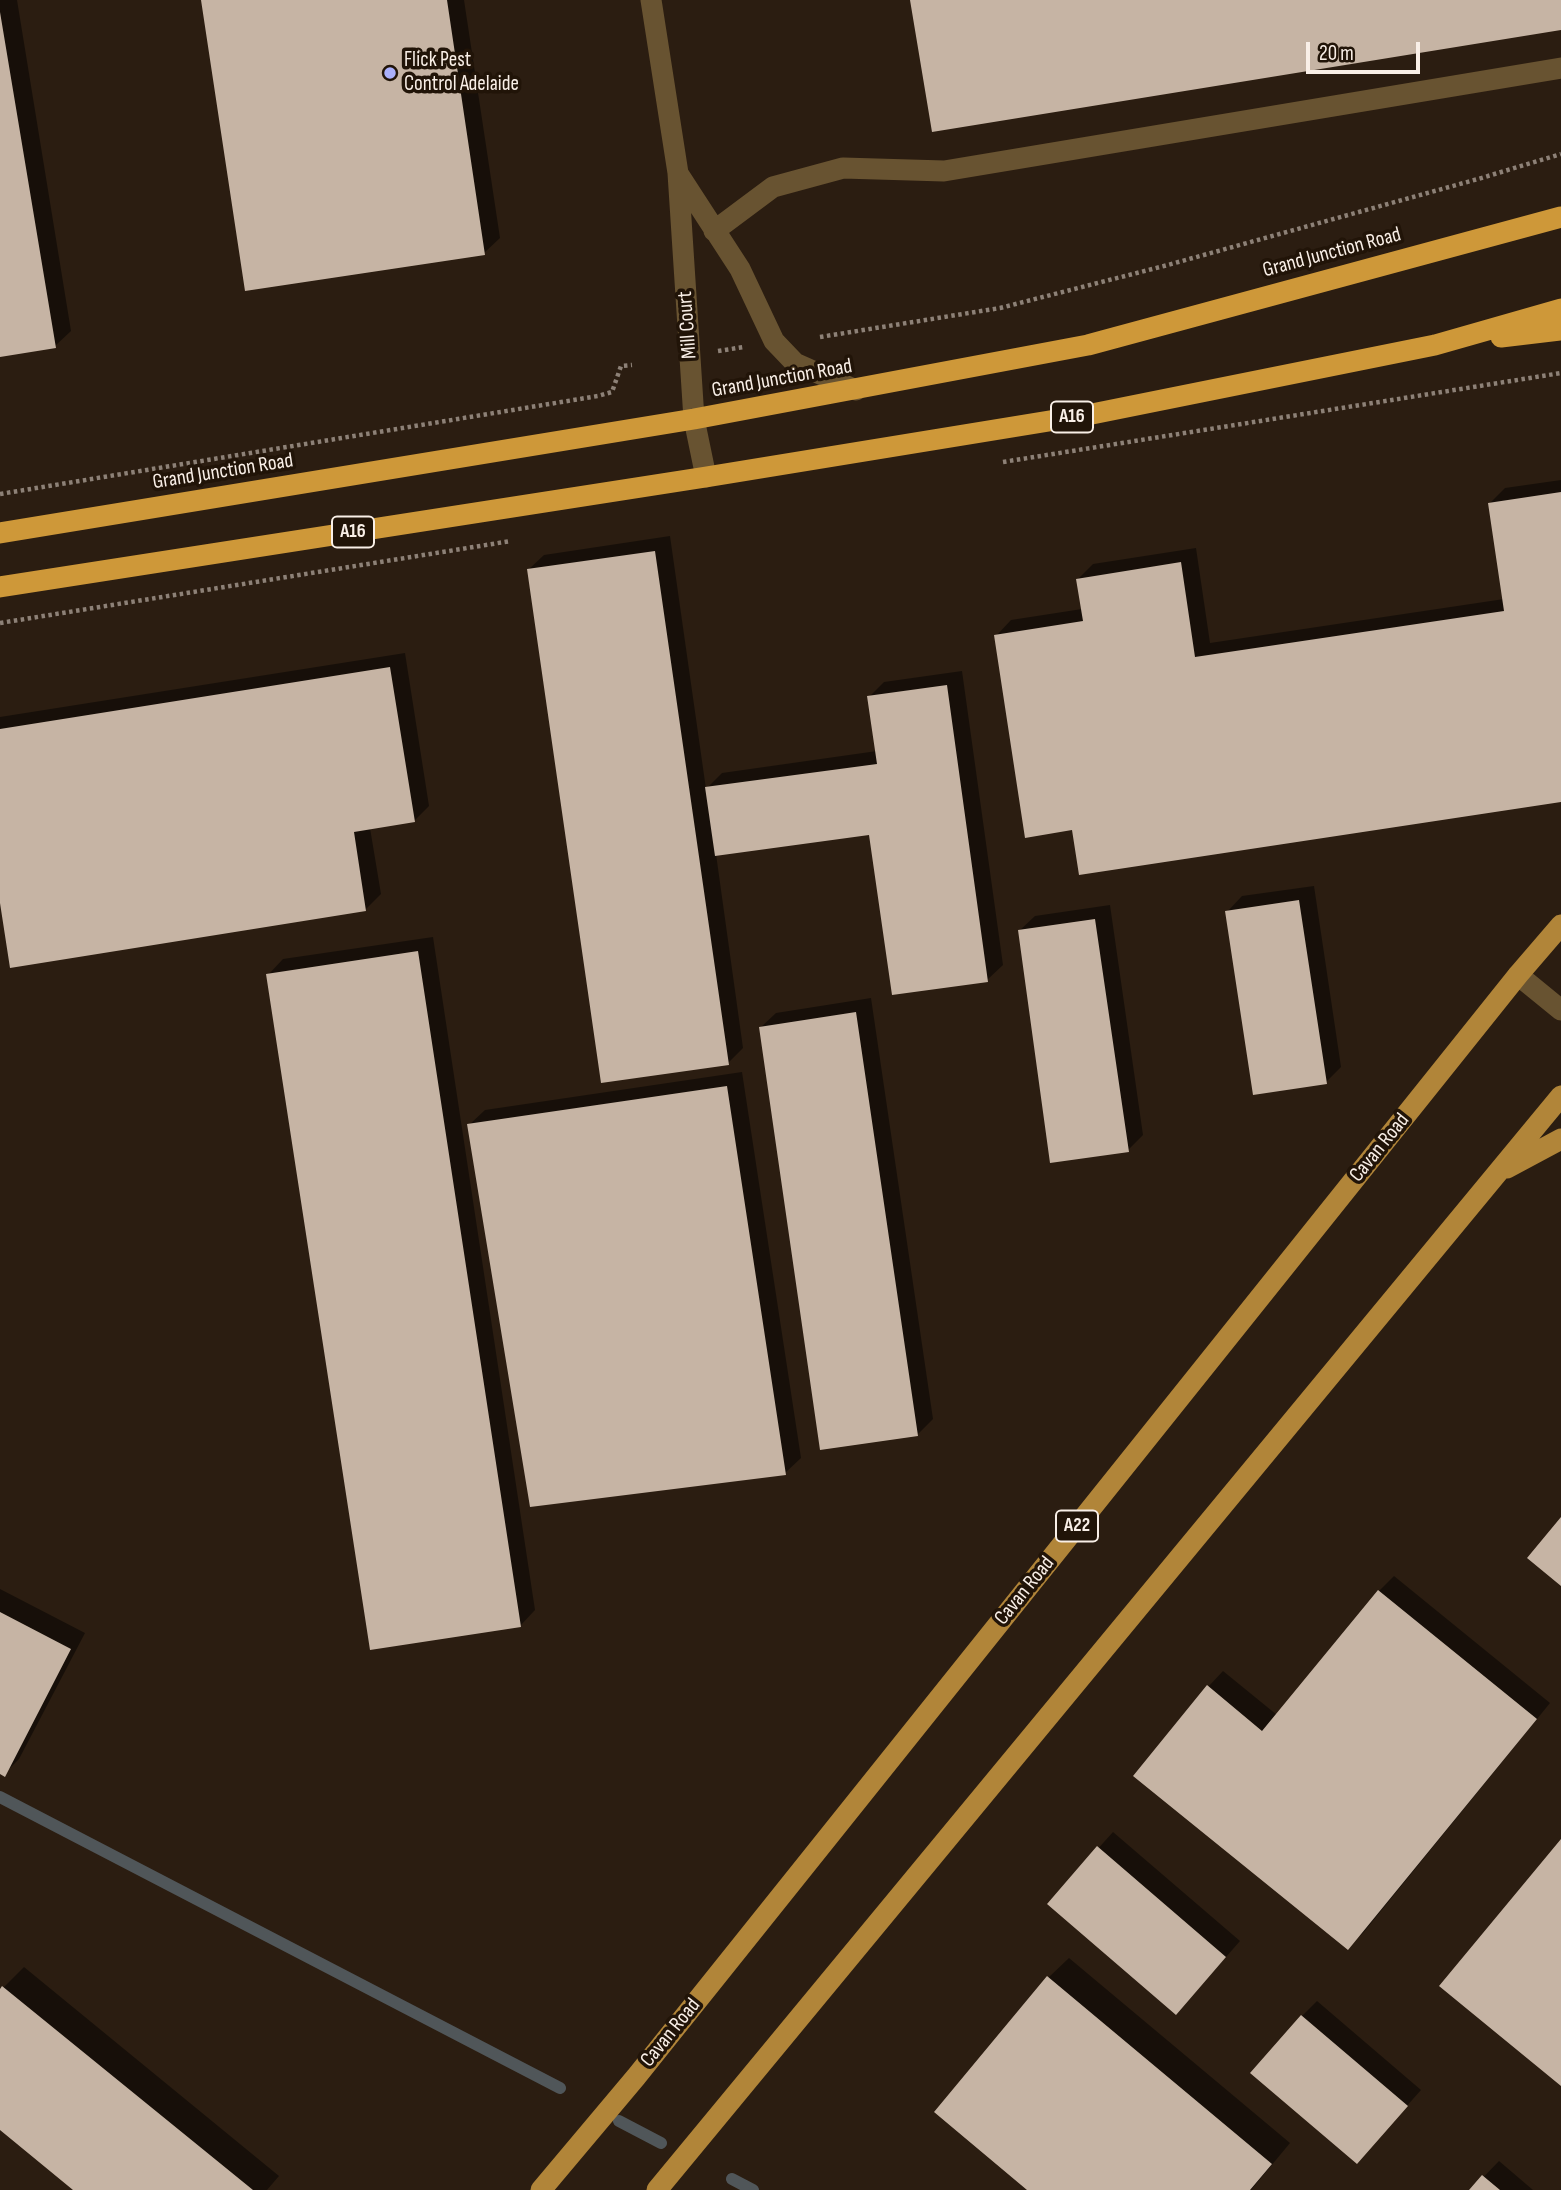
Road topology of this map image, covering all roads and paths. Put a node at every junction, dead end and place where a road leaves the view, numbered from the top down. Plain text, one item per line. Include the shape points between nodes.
1 (651, 0) edge
2 (1561, 68) edge
3 (1561, 154) edge
4 (678, 173) junction
5 (1561, 217) edge
6 (714, 231) junction
7 (1561, 309) edge
8 (1561, 330) edge
9 (820, 337) dead end
10 (1435, 345) junction
11 (744, 346) dead end
12 (718, 351) dead end
13 (632, 365) dead end
14 (856, 390) junction
15 (694, 419) junction
16 (706, 477) junction
17 (0, 494) edge
18 (0, 533) edge
19 (0, 587) edge
20 (1561, 925) edge
21 (1518, 975) junction
22 (1561, 1010) edge
23 (1561, 1096) edge
24 (1561, 1139) edge
25 (1498, 1173) junction
26 (541, 2190) edge
27 (657, 2190) edge

1 - 4 street, Mill Court
2 - 6 street via 944,171 843,168 772,187
3 - 9 path via 1000,308
4 - 6 street, Mill Court
4 - 15 street, Mill Court
5 - 14 highway, Grand Junction Road via 1088,345
6 - 14 street, Mill Court via 740,269 774,341 795,363
7 - 10 highway, A16
8 - 10 highway
10 - 16 highway, A16 via 1092,414
11 - 12 path
13 - 17 path via 621,366 612,391 598,396
14 - 15 highway, Grand Junction Road
15 - 16 street, Mill Court
15 - 18 highway, Grand Junction Road
16 - 19 highway, A16
20 - 21 main road, Cavan Road / A22
21 - 22 street
21 - 26 main road, Cavan Road / A22
23 - 25 main road
24 - 25 main road
25 - 27 main road

